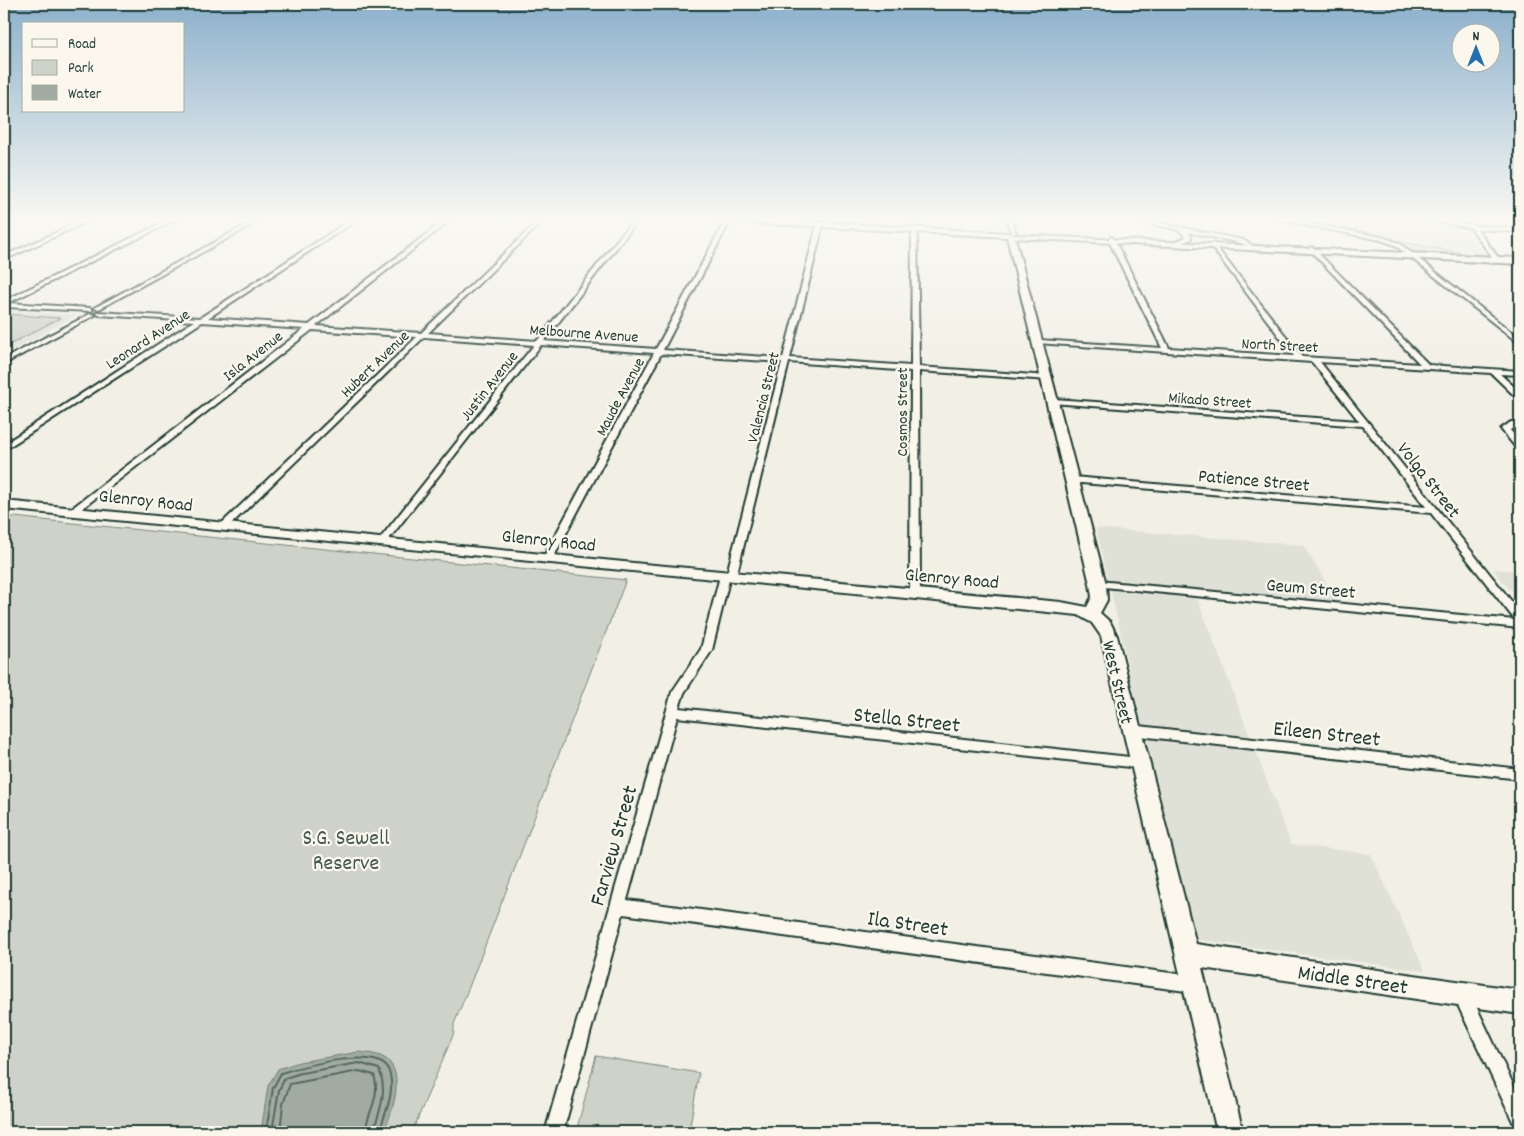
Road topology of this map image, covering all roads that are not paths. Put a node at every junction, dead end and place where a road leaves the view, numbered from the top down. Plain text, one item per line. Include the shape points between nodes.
1 (68, 272) edge
2 (165, 272) edge
3 (274, 272) edge
4 (382, 272) edge
5 (488, 272) edge
6 (594, 272) edge
7 (701, 272) edge
8 (812, 272) edge
9 (915, 272) edge
10 (1022, 272) edge
11 (1128, 272) edge
12 (1234, 272) edge
13 (1334, 272) edge
14 (1433, 272) edge
15 (4, 304) edge
16 (95, 312) junction
17 (202, 319) junction
18 (311, 327) junction
19 (423, 334) junction
20 (1039, 342) junction
21 (1520, 342) edge
22 (539, 343) junction
23 (659, 351) junction
24 (1167, 351) junction
25 (786, 360) junction
26 (1300, 360) junction
27 (1314, 360) junction
28 (4, 362) edge
29 (1427, 367) junction
30 (915, 369) junction
31 (1493, 371) junction
32 (1520, 373) edge
33 (1048, 378) junction
34 (1520, 396) edge
35 (1054, 401) junction
36 (1365, 424) junction
37 (1520, 424) edge
38 (1520, 447) edge
39 (4, 448) edge
40 (1073, 480) junction
41 (4, 505) edge
42 (1433, 510) junction
43 (72, 512) junction
44 (223, 527) junction
45 (382, 542) junction
46 (548, 560) junction
47 (728, 577) junction
48 (1098, 584) junction
49 (915, 594) junction
50 (1091, 613) junction
51 (1520, 619) edge
52 (1520, 624) edge
53 (672, 712) junction
54 (1130, 730) junction
55 (1139, 763) junction
56 (1520, 774) edge
57 (617, 906) junction
58 (1186, 954) junction
59 (1193, 984) junction
60 (1461, 993) junction
61 (1520, 1002) edge
62 (1520, 1118) edge
63 (554, 1132) edge
64 (1230, 1132) edge

1 - 15 street
2 - 16 street
3 - 17 street, Leonard Avenue
4 - 18 street, Isla Avenue
5 - 19 street, Hubert Avenue
6 - 22 street, Justin Avenue
7 - 23 street, Maude Avenue
8 - 25 street, Valencia Street
9 - 30 street, Cosmos Street
10 - 20 street
11 - 24 street
12 - 26 street
13 - 29 street
14 - 21 street
15 - 16 street, Melbourne Avenue
16 - 17 street, Melbourne Avenue
16 - 28 street
17 - 18 street, Melbourne Avenue
17 - 39 street, Leonard Avenue
18 - 19 street, Melbourne Avenue
18 - 43 street, Isla Avenue
19 - 22 street, Melbourne Avenue
19 - 44 street, Hubert Avenue
20 - 24 street, North Street
20 - 33 street
22 - 23 street, Melbourne Avenue
22 - 45 street, Justin Avenue
23 - 25 street, Melbourne Avenue
23 - 46 street, Maude Avenue
24 - 26 street, North Street
25 - 30 street, Melbourne Avenue
25 - 47 street, Valencia Street
26 - 27 street, North Street
27 - 29 street, North Street
27 - 36 street, Volga Street
29 - 31 street, North Street
30 - 33 street, Melbourne Avenue
30 - 49 street, Cosmos Street
31 - 32 street, North Street
31 - 34 street
33 - 35 street
35 - 36 street, Mikado Street
35 - 40 street
36 - 42 street, Volga Street
37 - 38 street via 1505,429
40 - 42 street, Patience Street
40 - 48 street
41 - 43 street, Glenroy Road
42 - 51 street, Volga Street
43 - 44 street, Glenroy Road
44 - 45 street, Glenroy Road
45 - 46 street, Glenroy Road
46 - 47 street, Glenroy Road
47 - 49 street, Glenroy Road
47 - 53 street, Farview Street via 706,650 681,686
48 - 50 street via 1100,599
48 - 52 street, Geum Street
49 - 50 street, Glenroy Road
50 - 54 street, West Street via 1107,630
53 - 55 street, Stella Street
53 - 57 street, Farview Street
54 - 55 street, West Street
54 - 56 street, Eileen Street
55 - 58 street, West Street
57 - 59 street, Ila Street
57 - 63 street, Farview Street
58 - 59 street, West Street
58 - 60 street, Middle Street
59 - 64 street, West Street
60 - 61 street, Middle Street
60 - 62 street

